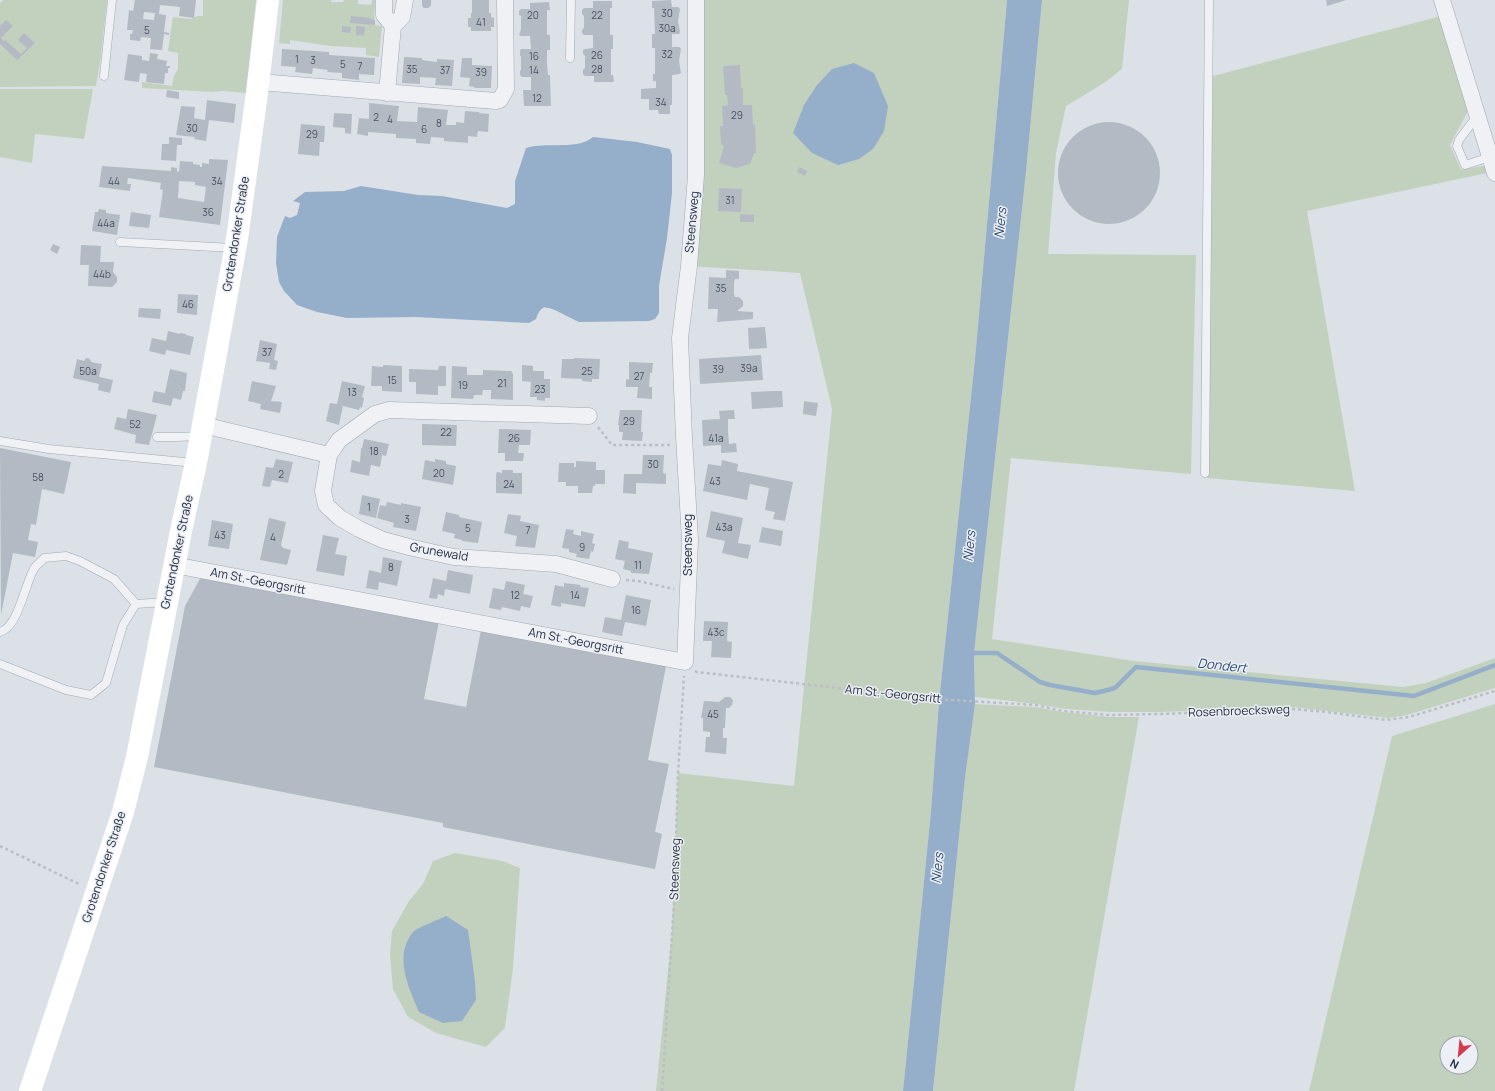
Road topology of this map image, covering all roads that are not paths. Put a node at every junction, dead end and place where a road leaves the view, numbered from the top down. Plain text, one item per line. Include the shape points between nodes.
1 (112, 0) edge
2 (268, 0) edge
3 (384, 0) edge
4 (404, 0) edge
5 (505, 0) edge
6 (571, 0) edge
7 (696, 0) edge
8 (1209, 0) edge
9 (1442, 0) edge
10 (393, 26) junction
11 (570, 58) dead end
12 (104, 76) dead end
13 (259, 82) junction
14 (387, 93) junction
15 (1478, 115) junction
16 (1490, 157) junction
17 (1495, 173) edge
18 (120, 242) dead end
19 (235, 248) junction
20 (589, 416) road end
21 (202, 430) junction
22 (157, 437) dead end
23 (0, 441) edge
24 (329, 455) junction
25 (196, 463) junction
26 (1205, 473) dead end
27 (174, 565) junction
28 (612, 579) road end
29 (167, 602) junction
30 (136, 604) junction
31 (0, 632) edge
32 (685, 662) joint
33 (0, 664) edge
34 (30, 1091) edge

1 - 12 lane
2 - 13 main road, Grotendonker Straße
3 - 10 street via 384,15
4 - 10 street via 402,16
5 - 14 street via 506,89 500,100
6 - 11 lane
7 - 32 street, Steensweg via 696,175 680,338 690,540
8 - 26 lane
9 - 15 street
10 - 14 street
13 - 14 street
13 - 19 main road, Grotendonker Straße
15 - 16 street
15 - 16 lane via 1457,146 1465,165
16 - 17 street
18 - 19 lane
19 - 21 main road, Grotendonker Straße
20 - 24 street, Grunewald via 389,410 375,414 338,440
21 - 22 lane via 176,438
21 - 24 street
21 - 25 main road, Grotendonker Straße
23 - 25 lane via 49,449
24 - 28 street, Grunewald via 323,491 326,505 340,518 383,540 454,557 556,564
25 - 27 main road, Grotendonker Straße
27 - 29 main road, Grotendonker Straße
27 - 32 street, Am St.-Georgsritt
29 - 30 lane
29 - 34 main road, Grotendonker Straße via 137,757 123,812
30 - 31 lane via 114,579 80,561 66,556 44,558 35,567 12,623
30 - 33 lane via 123,624 106,683 91,695 66,690

